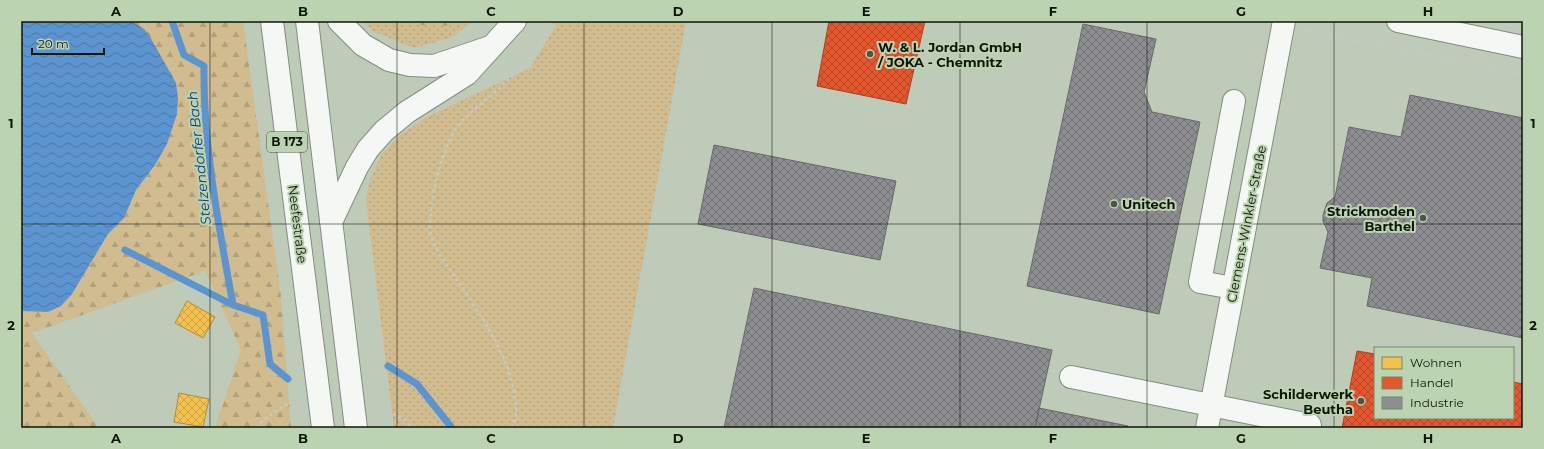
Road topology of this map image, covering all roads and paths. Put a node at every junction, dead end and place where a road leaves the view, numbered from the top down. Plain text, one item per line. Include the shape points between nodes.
1 (272, 21) edge
2 (307, 21) edge
3 (339, 21) edge
4 (515, 21) edge
5 (552, 21) edge
6 (1398, 21) edge
7 (1284, 23) edge
8 (493, 46) junction
9 (1523, 47) edge
10 (1523, 75) edge
11 (1234, 101) dead end
12 (331, 222) junction
13 (1233, 288) junction
14 (21, 345) edge
15 (27, 347) dead end
16 (1071, 377) dead end
17 (290, 402) dead end
18 (1212, 404) junction
19 (376, 406) dead end
20 (257, 428) edge
21 (323, 428) edge
22 (356, 428) edge
23 (412, 428) edge
24 (512, 428) edge
25 (1207, 428) edge
26 (1310, 428) edge

1 - 21 main road, Neefestraße / B 173
2 - 12 main road, B 173
3 - 8 main road via 363,45 389,60 410,65 434,66
4 - 8 main road
5 - 24 path via 549,31 529,57 502,86 462,121 450,140 432,201 430,227 436,250 498,345 513,386 517,412
6 - 9 main road
7 - 10 path
7 - 13 main road, Clemens-Winkler-Straße
8 - 12 main road via 467,74 407,112 384,131 357,167
11 - 13 main road via 1200,282
12 - 22 main road, B 173
13 - 18 main road, Clemens-Winkler-Straße
14 - 15 path
16 - 18 main road
17 - 20 path via 263,420
18 - 25 main road, Clemens-Winkler-Straße
18 - 26 main road via 1310,425
19 - 23 path via 405,420

